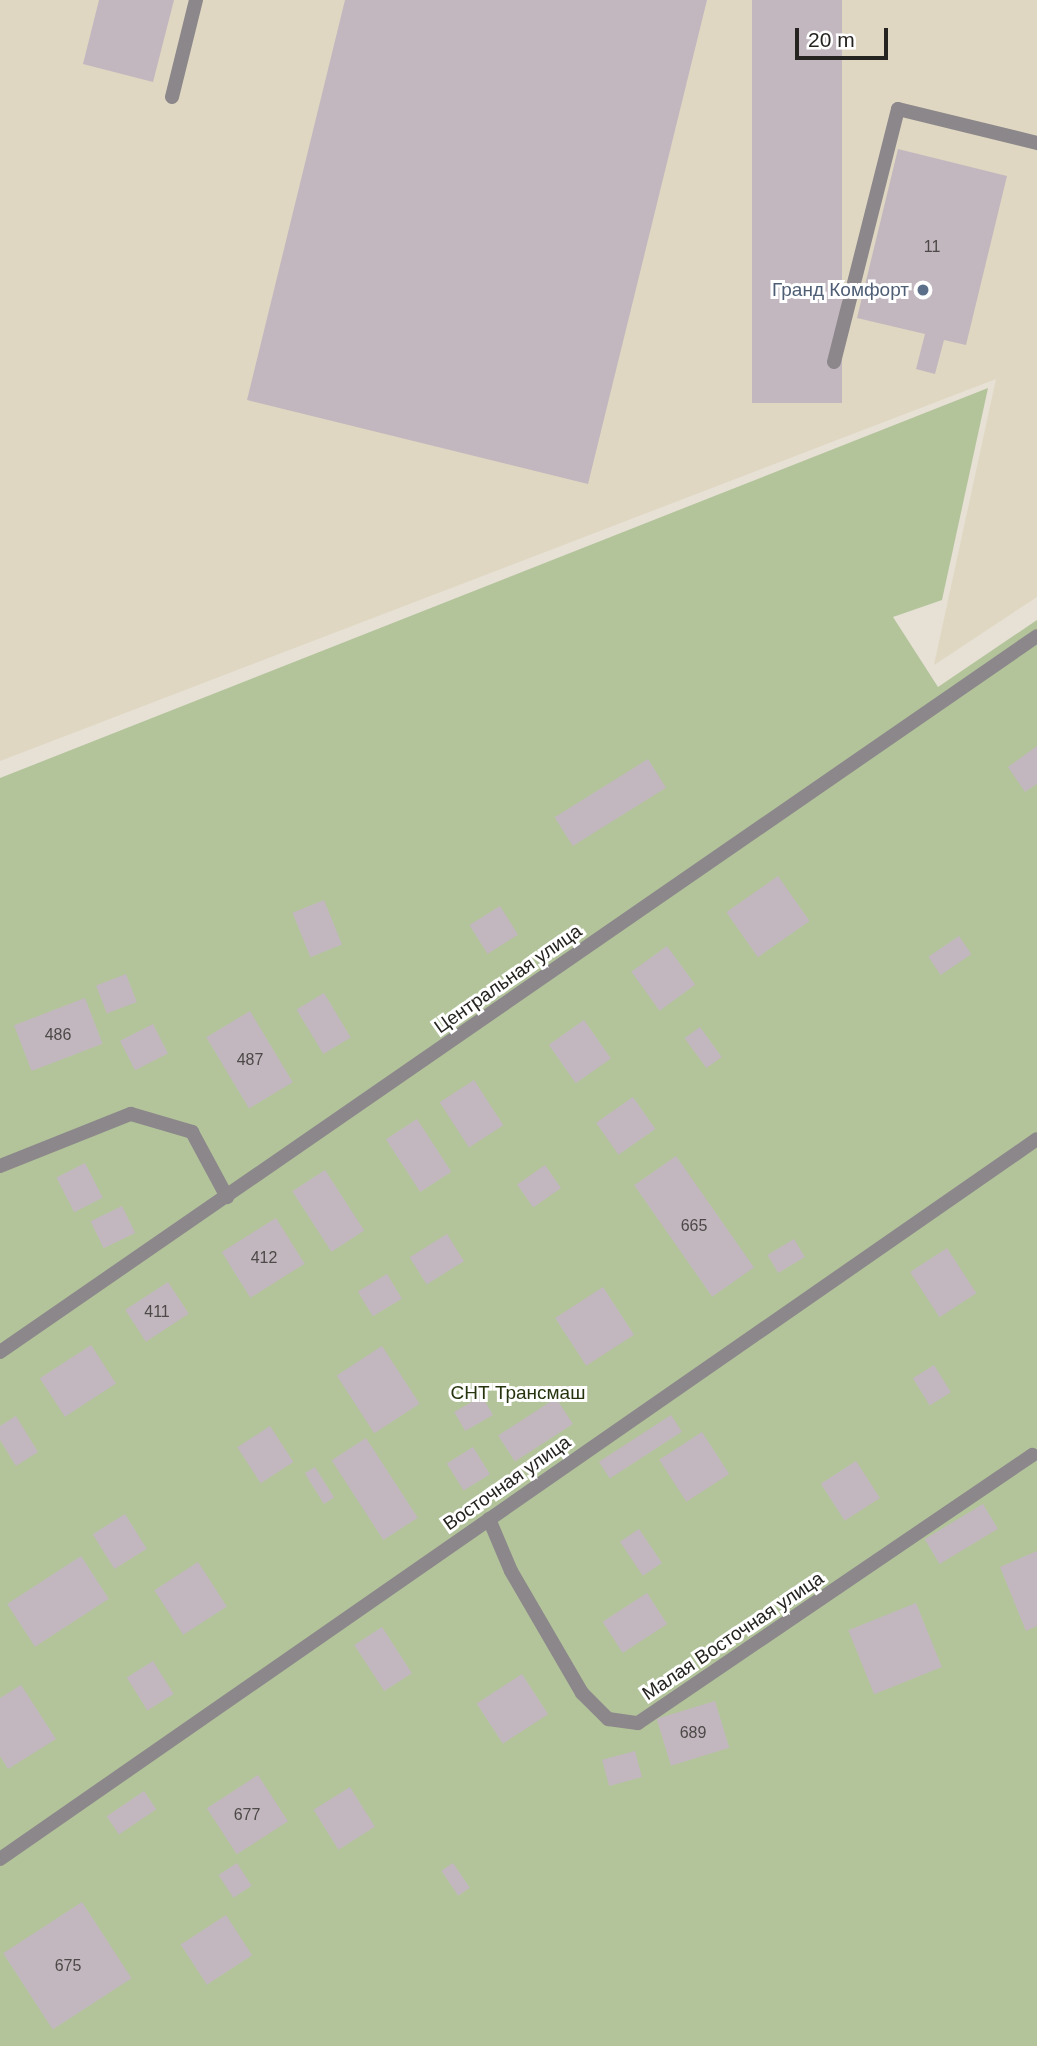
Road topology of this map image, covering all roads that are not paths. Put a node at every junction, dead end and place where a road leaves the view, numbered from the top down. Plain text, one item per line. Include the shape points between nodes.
1 (196, 0) edge
2 (172, 97) dead end
3 (1037, 143) edge
4 (834, 362) dead end
5 (1037, 636) edge
6 (1037, 1139) edge
7 (0, 1166) edge
8 (227, 1197) junction
9 (0, 1352) edge
10 (1033, 1455) dead end
11 (489, 1519) junction
12 (0, 1859) edge

1 - 2 street
3 - 4 street via 898,109
5 - 8 street, Центральная улица
6 - 11 street, Восточная улица
7 - 8 street via 131,1114 192,1132
8 - 9 street, Центральная улица
10 - 11 street, Малая Восточная улица via 638,1723 608,1719 582,1693 511,1570
11 - 12 street, Восточная улица

